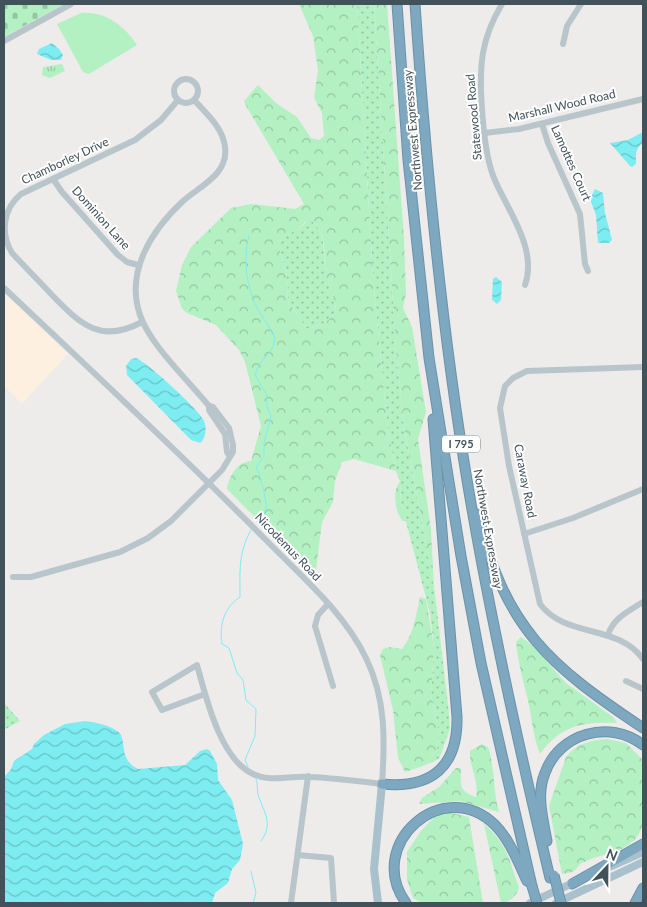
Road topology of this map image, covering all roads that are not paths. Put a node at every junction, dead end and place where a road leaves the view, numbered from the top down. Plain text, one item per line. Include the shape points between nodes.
1 (71, 4) edge
2 (396, 4) edge
3 (415, 4) edge
4 (502, 4) edge
5 (580, 4) edge
6 (4, 41) edge
7 (563, 44) dead end
8 (643, 99) edge
9 (178, 100) junction
10 (194, 100) junction
11 (542, 124) junction
12 (485, 133) junction
13 (53, 178) junction
14 (138, 265) junction
15 (588, 271) dead end
16 (525, 285) dead end
17 (4, 288) edge
18 (142, 322) junction
19 (429, 358) junction
20 (643, 367) edge
21 (460, 432) junction
22 (209, 484) junction
23 (643, 489) edge
24 (524, 534) junction
25 (13, 577) dead end
26 (643, 602) edge
27 (328, 604) junction
28 (608, 635) junction
29 (643, 659) edge
30 (626, 681) dead end
31 (333, 686) dead end
32 (643, 689) edge
33 (205, 694) junction
34 (643, 728) edge
35 (643, 745) edge
36 (308, 776) junction
37 (382, 784) junction
38 (643, 844) edge
39 (643, 852) edge
40 (298, 855) junction
41 (643, 862) edge
42 (552, 876) junction
43 (572, 884) junction
44 (531, 887) junction
45 (643, 888) edge
46 (291, 903) edge
47 (334, 903) edge
48 (378, 903) edge
49 (406, 903) edge
50 (530, 903) edge
51 (536, 903) edge
52 (556, 903) edge
53 (561, 903) edge
54 (635, 903) edge

1 - 6 street
2 - 19 highway, Northwest Expressway / I 795 via 408,160
3 - 21 highway, Northwest Expressway / I 795 via 435,240
4 - 12 street, Statewood Road via 491,24 482,54
5 - 7 street via 567,26
8 - 11 street, Marshall Wood Road
9 - 10 street via 186,103
9 - 10 street, Chamborley Drive via 175,88 185,80 196,85 198,93
9 - 13 street, Chamborley Drive via 161,120 135,140
10 - 14 street, Chamborley Drive via 221,134 225,146 224,159 215,176 182,202 166,221 148,244
11 - 12 street, Marshall Wood Road
11 - 15 street, Lamottes Court via 580,214
12 - 16 street, Statewood Road via 493,176 524,245 528,269
13 - 14 street, Dominion Lane via 118,255
13 - 18 street, Chamborley Drive via 28,190 12,203 5,226 6,240 12,253 84,325 99,331 116,332
14 - 18 street, Chamborley Drive via 135,294
17 - 22 street, Nicodemus Road
18 - 22 street, Chamborley Drive via 156,344 224,419 231,433 233,452
19 - 37 highway via 456,738 449,758 433,775 409,785
19 - 44 highway, Northwest Expressway / I 795 via 481,663
20 - 24 street, Caraway Road via 527,371 505,386 501,416
21 - 34 highway via 489,557 504,595 518,618 543,651 570,677
21 - 42 highway, Northwest Expressway / I 795 via 488,598 523,767
22 - 25 street, Chamborley Drive via 166,524 130,548 31,578
22 - 27 street, Nicodemus Road
23 - 24 street
24 - 28 street, Caraway Road via 537,596 545,611 563,622
26 - 28 street via 617,620
27 - 31 street via 318,615 315,626
27 - 37 street, Nicodemus Road via 360,646 378,690 385,732
28 - 29 street, Caraway Road via 631,646
30 - 32 street
33 - 33 street via 197,665 152,692 162,710
33 - 36 street via 210,712 241,767 254,775 273,779
35 - 42 highway via 625,735 596,732 568,743 553,757 545,772 541,792
36 - 37 street
36 - 40 street
37 - 48 main road, Nicodemus Road via 374,869
38 - 43 highway
39 - 43 main road
40 - 46 street
40 - 47 street via 331,858
41 - 52 main road
42 - 52 highway, Northwest Expressway / I 795
42 - 53 highway, bridge
43 - 50 main road
44 - 49 highway via 516,855 495,825 469,810 443,809 419,819 408,829 398,847 394,872 398,890
44 - 51 highway, Northwest Expressway / I 795, bridge
45 - 54 highway

